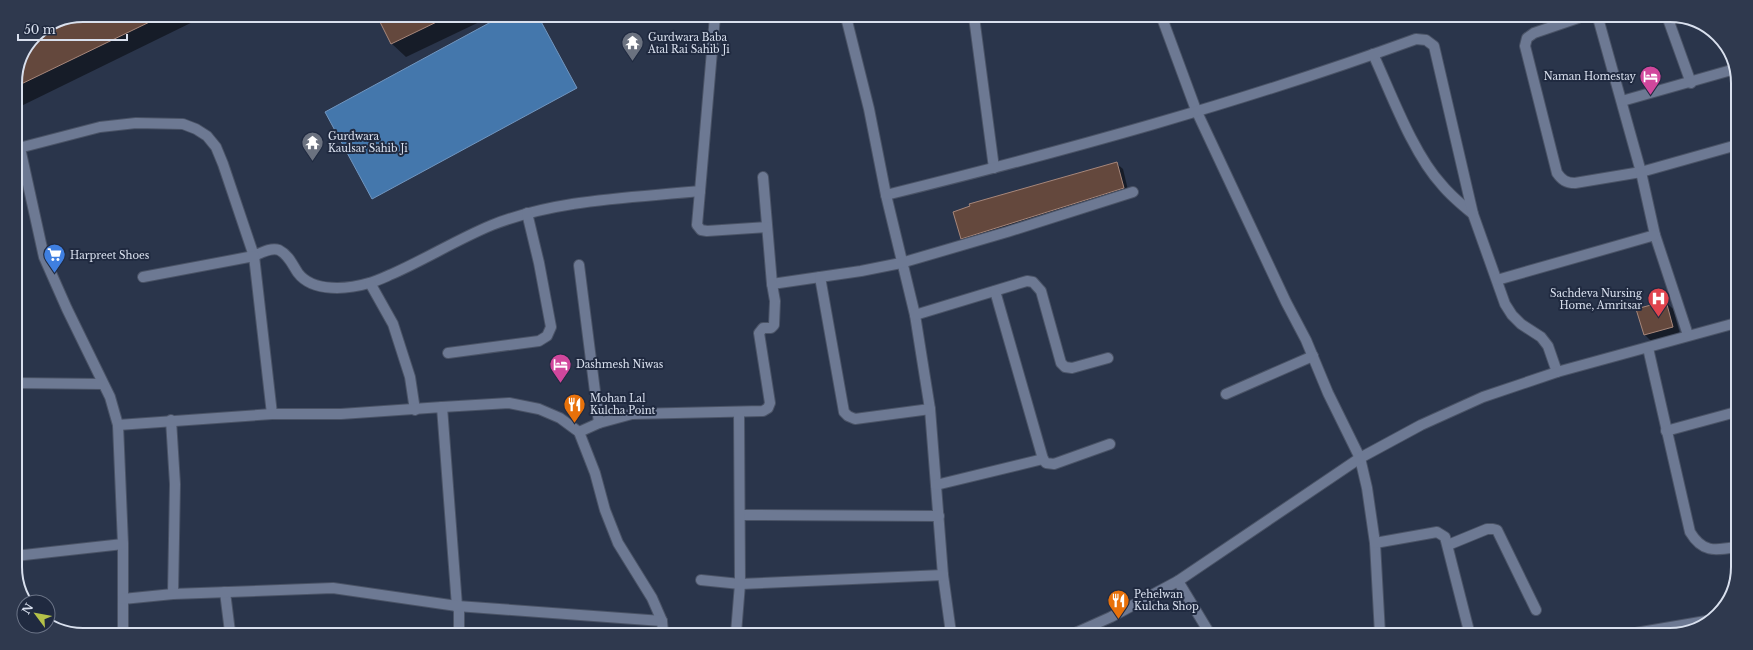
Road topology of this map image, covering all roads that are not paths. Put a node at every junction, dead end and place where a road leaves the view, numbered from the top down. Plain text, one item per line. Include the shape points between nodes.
1 (714, 22) edge
2 (847, 22) edge
3 (975, 22) edge
4 (1164, 22) edge
5 (1566, 22) edge
6 (1599, 22) edge
7 (1669, 22) edge
8 (1373, 54) junction
9 (1730, 71) edge
10 (1691, 83) junction
11 (1622, 101) junction
12 (1196, 110) junction
13 (1731, 147) edge
14 (22, 148) edge
15 (22, 166) edge
16 (994, 168) junction
17 (1641, 172) junction
18 (763, 177) dead end
19 (700, 191) junction
20 (1133, 192) dead end
21 (886, 195) junction
22 (528, 213) junction
23 (1473, 214) junction
24 (767, 227) junction
25 (1655, 235) junction
26 (254, 256) junction
27 (901, 263) junction
28 (579, 265) dead end
29 (143, 277) dead end
30 (820, 277) junction
31 (1497, 280) junction
32 (370, 283) junction
33 (772, 284) junction
34 (995, 291) junction
35 (914, 316) junction
36 (1731, 325) edge
37 (1688, 335) junction
38 (1648, 348) junction
39 (448, 353) dead end
40 (1313, 356) junction
41 (1108, 358) dead end
42 (1557, 372) junction
43 (22, 383) edge
44 (103, 384) junction
45 (1226, 394) dead end
46 (442, 407) junction
47 (930, 409) junction
48 (415, 410) junction
49 (739, 412) junction
50 (1731, 413) edge
51 (272, 414) junction
52 (171, 420) junction
53 (599, 423) junction
54 (118, 425) junction
55 (1666, 431) junction
56 (579, 432) junction
57 (1110, 444) dead end
58 (1360, 458) junction
59 (1043, 459) junction
60 (936, 485) junction
61 (740, 515) junction
62 (938, 516) junction
63 (1376, 543) junction
64 (123, 544) junction
65 (1448, 545) junction
66 (1731, 548) edge
67 (22, 555) edge
68 (943, 575) junction
69 (701, 580) dead end
70 (1178, 581) junction
71 (740, 584) junction
72 (226, 592) junction
73 (174, 594) junction
74 (123, 599) junction
75 (457, 606) junction
76 (1536, 610) dead end
77 (662, 621) junction
78 (1694, 623) edge
79 (123, 628) edge
80 (230, 628) edge
81 (459, 628) edge
82 (663, 628) edge
83 (736, 628) edge
84 (950, 628) edge
85 (1086, 628) edge
86 (1206, 628) edge
87 (1380, 628) edge
88 (1469, 628) edge
89 (1665, 628) edge

1 - 19 street
2 - 21 street via 869,109
3 - 16 street
4 - 12 street
5 - 17 street via 1534,33 1527,38 1525,46 1557,173 1568,183 1575,183
6 - 11 street
7 - 10 street
8 - 12 street via 1267,90
8 - 23 street via 1412,139 1427,164 1441,184
8 - 23 street via 1416,39 1426,40 1434,46
9 - 10 street
10 - 11 street
11 - 17 street
12 - 16 street
12 - 40 street
13 - 17 street
14 - 26 street via 100,127 121,124 183,124 196,129 207,136 216,147
15 - 44 street via 44,257
16 - 21 street
17 - 25 street
18 - 24 street
19 - 22 street via 568,204
19 - 24 street via 697,225 701,230 707,232
20 - 27 street
21 - 27 street
22 - 32 street via 492,226
22 - 39 street via 551,327 547,336 539,341
23 - 31 street
24 - 33 street
25 - 31 street
25 - 37 street
26 - 29 street
26 - 32 street via 271,249 279,250 287,256 299,275 311,284 323,287
26 - 51 street
27 - 30 street
27 - 35 street
28 - 53 street
30 - 33 street
30 - 47 street via 844,412 855,419
31 - 42 street via 1505,304 1512,315 1548,346
32 - 48 street via 393,324 410,377
33 - 49 street via 775,301 774,325 771,328 763,328 759,333 770,403 763,411
34 - 35 street
34 - 41 street via 1027,281 1037,285 1061,363 1065,367 1072,368
34 - 59 street
35 - 47 street
36 - 37 street
37 - 38 street
38 - 42 street
38 - 55 street
40 - 45 street
40 - 58 street
42 - 58 street via 1483,397 1421,425
43 - 44 street
44 - 54 street via 114,407
46 - 48 street
46 - 56 street via 509,403 539,409 560,418
46 - 75 street
47 - 60 street
48 - 51 street
49 - 53 street via 632,414
49 - 61 street
50 - 55 street
51 - 52 street
52 - 54 street
52 - 73 street via 176,484
53 - 56 street
54 - 64 street
55 - 66 street via 1690,532 1696,541 1706,548 1718,550
56 - 77 street via 618,544 652,598
57 - 59 street via 1054,464 1046,463
58 - 63 street
58 - 70 street
59 - 60 street
60 - 62 street
61 - 62 street
61 - 71 street
62 - 68 street
63 - 65 street via 1437,532 1445,537
63 - 87 street
64 - 67 street
64 - 74 street
65 - 76 street via 1487,529 1497,530
65 - 88 street
68 - 71 street
68 - 84 street
69 - 71 street
70 - 85 street
70 - 86 street
71 - 83 street
72 - 73 street
72 - 75 street via 333,588
72 - 80 street
73 - 74 street
74 - 79 street
75 - 77 street
75 - 81 street
77 - 82 street
78 - 89 street

